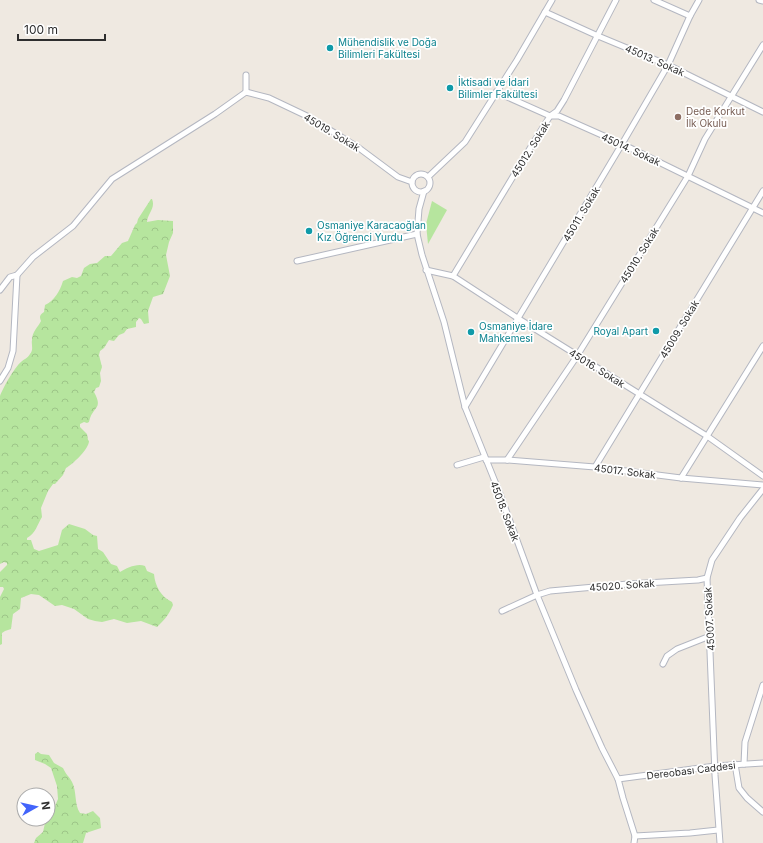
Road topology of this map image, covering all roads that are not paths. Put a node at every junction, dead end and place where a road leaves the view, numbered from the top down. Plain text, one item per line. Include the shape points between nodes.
1 (552, 0) edge
2 (616, 0) edge
3 (654, 0) edge
4 (699, 0) edge
5 (759, 0) edge
6 (763, 1) edge
7 (545, 12) junction
8 (690, 16) junction
9 (598, 36) junction
10 (763, 45) edge
11 (668, 65) junction
12 (246, 75) dead end
13 (246, 92) junction
14 (496, 92) junction
15 (732, 96) junction
16 (763, 112) edge
17 (550, 116) junction
18 (622, 144) junction
19 (688, 176) junction
20 (428, 177) junction
21 (412, 182) junction
22 (424, 191) junction
23 (763, 191) edge
24 (753, 208) junction
25 (763, 213) edge
26 (417, 234) junction
27 (297, 261) dead end
28 (426, 270) junction
29 (17, 276) junction
30 (453, 276) junction
31 (0, 290) edge
32 (519, 319) junction
33 (763, 346) edge
34 (577, 356) junction
35 (0, 381) edge
36 (640, 394) junction
37 (465, 407) junction
38 (707, 436) junction
39 (485, 459) junction
40 (507, 460) junction
41 (457, 465) dead end
42 (595, 467) junction
43 (763, 476) edge
44 (681, 478) junction
45 (763, 485) edge
46 (763, 489) edge
47 (707, 578) junction
48 (537, 595) junction
49 (502, 611) dead end
50 (710, 636) junction
51 (663, 664) dead end
52 (763, 685) edge
53 (763, 763) edge
54 (735, 764) junction
55 (744, 764) junction
56 (715, 766) junction
57 (618, 779) junction
58 (763, 812) edge
59 (718, 830) junction
60 (635, 836) junction
61 (634, 843) edge
62 (720, 843) edge

1 - 7 street
2 - 9 street, 45012. Sokak
3 - 8 street
4 - 8 street, 45011. Sokak
5 - 6 street
7 - 9 street, 45013. Sokak
7 - 14 street
8 - 11 street, 45011. Sokak
9 - 11 street, 45013. Sokak
9 - 17 street, 45012. Sokak via 564,100
10 - 15 street, 45010. Sokak
11 - 15 street, 45013. Sokak
11 - 18 street, 45011. Sokak
12 - 13 street
13 - 21 street, 45019. Sokak via 269,98 309,117 359,148 398,177
13 - 29 street via 112,179 72,226 33,257
14 - 17 street, 45014. Sokak
14 - 20 street via 465,142
15 - 16 street, 45013. Sokak
15 - 19 street, 45010. Sokak via 705,139
17 - 18 street, 45014. Sokak via 560,116
17 - 30 street, 45012. Sokak
18 - 19 street, 45014. Sokak
18 - 32 street, 45011. Sokak
19 - 24 street, 45014. Sokak
19 - 34 street, 45010. Sokak
20 - 21 street via 423,174 417,175
20 - 22 street via 430,185
21 - 22 street via 415,190
22 - 26 street, 45018. Sokak via 419,209
23 - 24 street, 45009. Sokak
24 - 25 street, 45014. Sokak
24 - 36 street, 45009. Sokak
26 - 27 street
26 - 28 street, 45018. Sokak
28 - 30 street, 45016. Sokak
28 - 37 street, 45018. Sokak via 444,322
29 - 31 street via 10,277
29 - 35 street via 13,351 8,368
30 - 32 street, 45016. Sokak
32 - 34 street, 45016. Sokak
32 - 37 street, 45011. Sokak
33 - 38 street
34 - 36 street, 45016. Sokak
34 - 40 street, 45010. Sokak
36 - 38 street, 45016. Sokak
36 - 42 street, 45009. Sokak
37 - 39 street, 45018. Sokak
38 - 43 street, 45016. Sokak
38 - 44 street
39 - 40 street, 45017. Sokak
39 - 41 street, 45017. Sokak
39 - 48 street, 45018. Sokak
40 - 42 street, 45017. Sokak
42 - 44 street, 45017. Sokak
44 - 45 street, 45017. Sokak
46 - 47 street, 45007. Sokak via 712,560
47 - 48 street, 45020. Sokak via 550,591
47 - 50 street, 45007. Sokak
48 - 49 street, 45020. Sokak
48 - 57 street, 45018. Sokak via 585,712
50 - 51 street via 677,649 667,656
50 - 56 street, 45007. Sokak
52 - 55 street via 745,742
53 - 55 street, Dereobası Caddesi
54 - 55 street, Dereobası Caddesi
54 - 56 street, Dereobası Caddesi
54 - 58 street via 739,788
56 - 57 street, Dereobası Caddesi
56 - 59 street, 45007. Sokak
57 - 60 street, 45018. Sokak
59 - 60 street
59 - 62 street, 45007. Sokak
60 - 61 street

